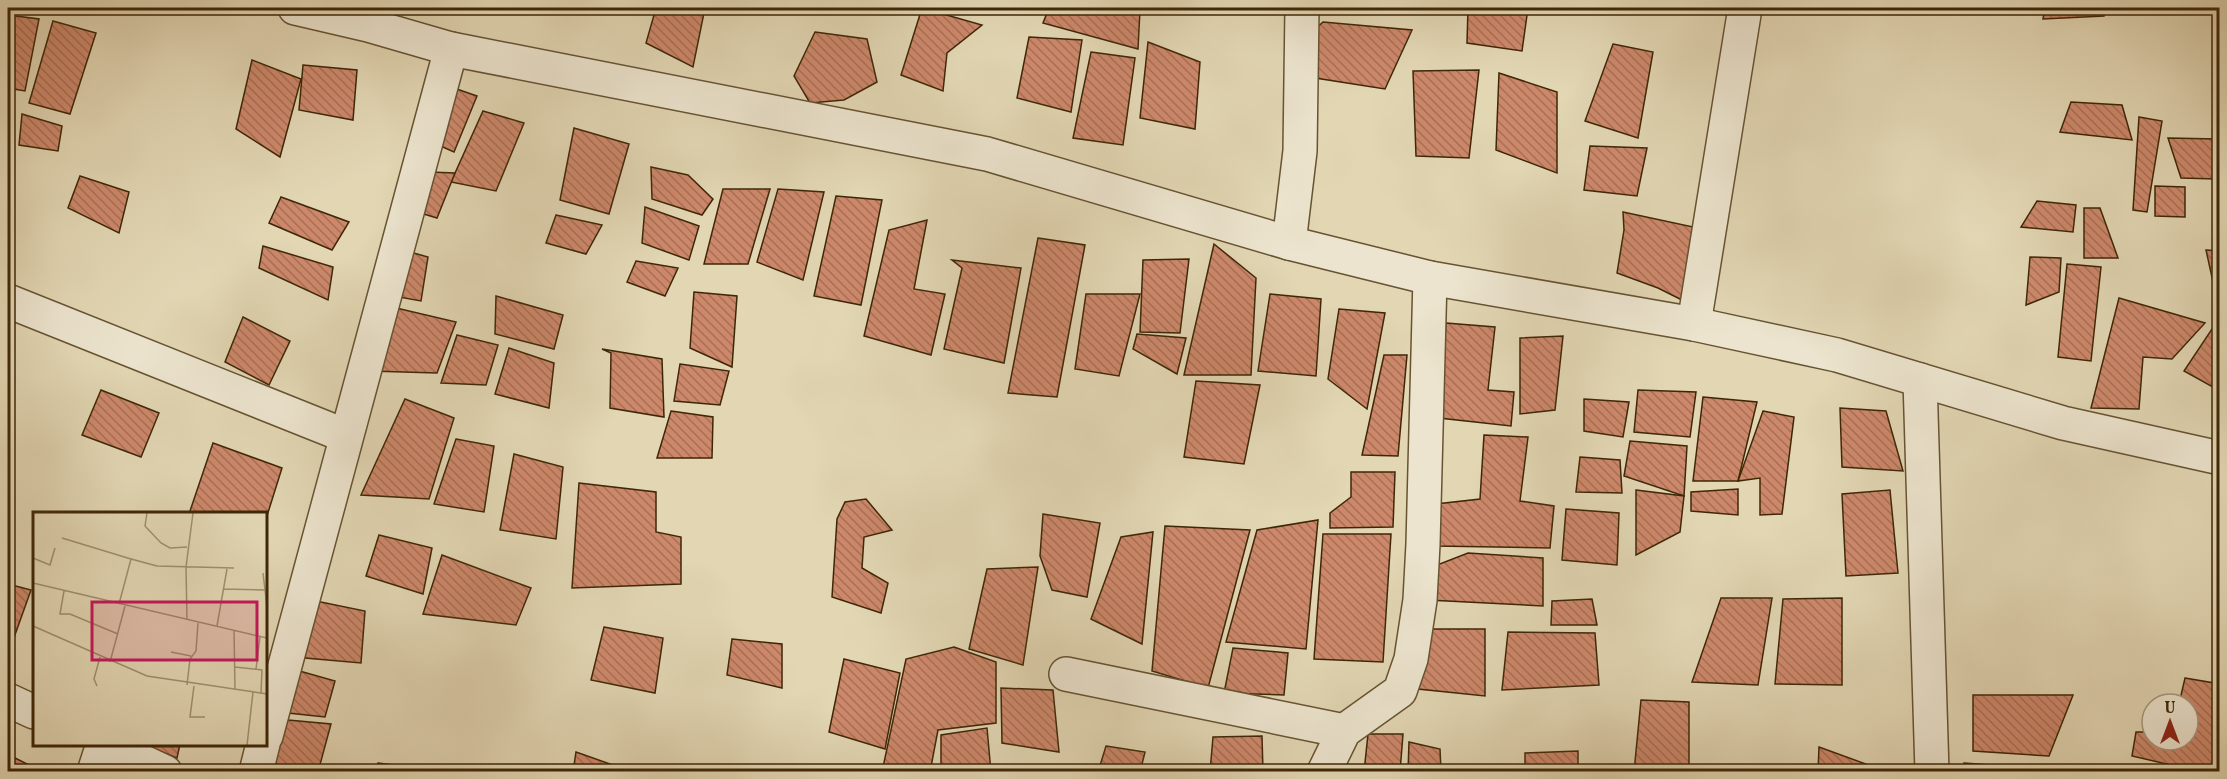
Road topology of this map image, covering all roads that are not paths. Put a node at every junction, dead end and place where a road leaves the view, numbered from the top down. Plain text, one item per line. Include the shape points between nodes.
1 (295, 8) edge
2 (1302, 8) edge
3 (1745, 8) edge
4 (370, 16) edge
5 (451, 49) junction
6 (1289, 243) junction
7 (1430, 278) junction
8 (8, 301) edge
9 (1694, 324) junction
10 (1920, 380) junction
11 (346, 436) junction
12 (2220, 458) edge
13 (1066, 674) dead end
14 (8, 700) edge
15 (33, 712) edge
16 (1344, 731) junction
17 (267, 732) edge
18 (103, 746) edge
19 (109, 746) edge
20 (262, 746) edge
21 (94, 771) edge
22 (165, 771) edge
23 (256, 771) edge
24 (1324, 771) edge
25 (1932, 771) edge

1 - 4 street
2 - 6 street via 1300,151
3 - 9 street
4 - 5 street
5 - 6 street via 987,154
5 - 11 street
6 - 7 street
7 - 9 street
7 - 16 street via 1423,544 1411,659 1400,691
8 - 11 street
9 - 10 street via 1837,355
10 - 12 street via 2063,423
10 - 25 street
11 - 17 street
13 - 16 street
14 - 15 street
16 - 24 street
18 - 21 street
19 - 22 street
20 - 23 street

